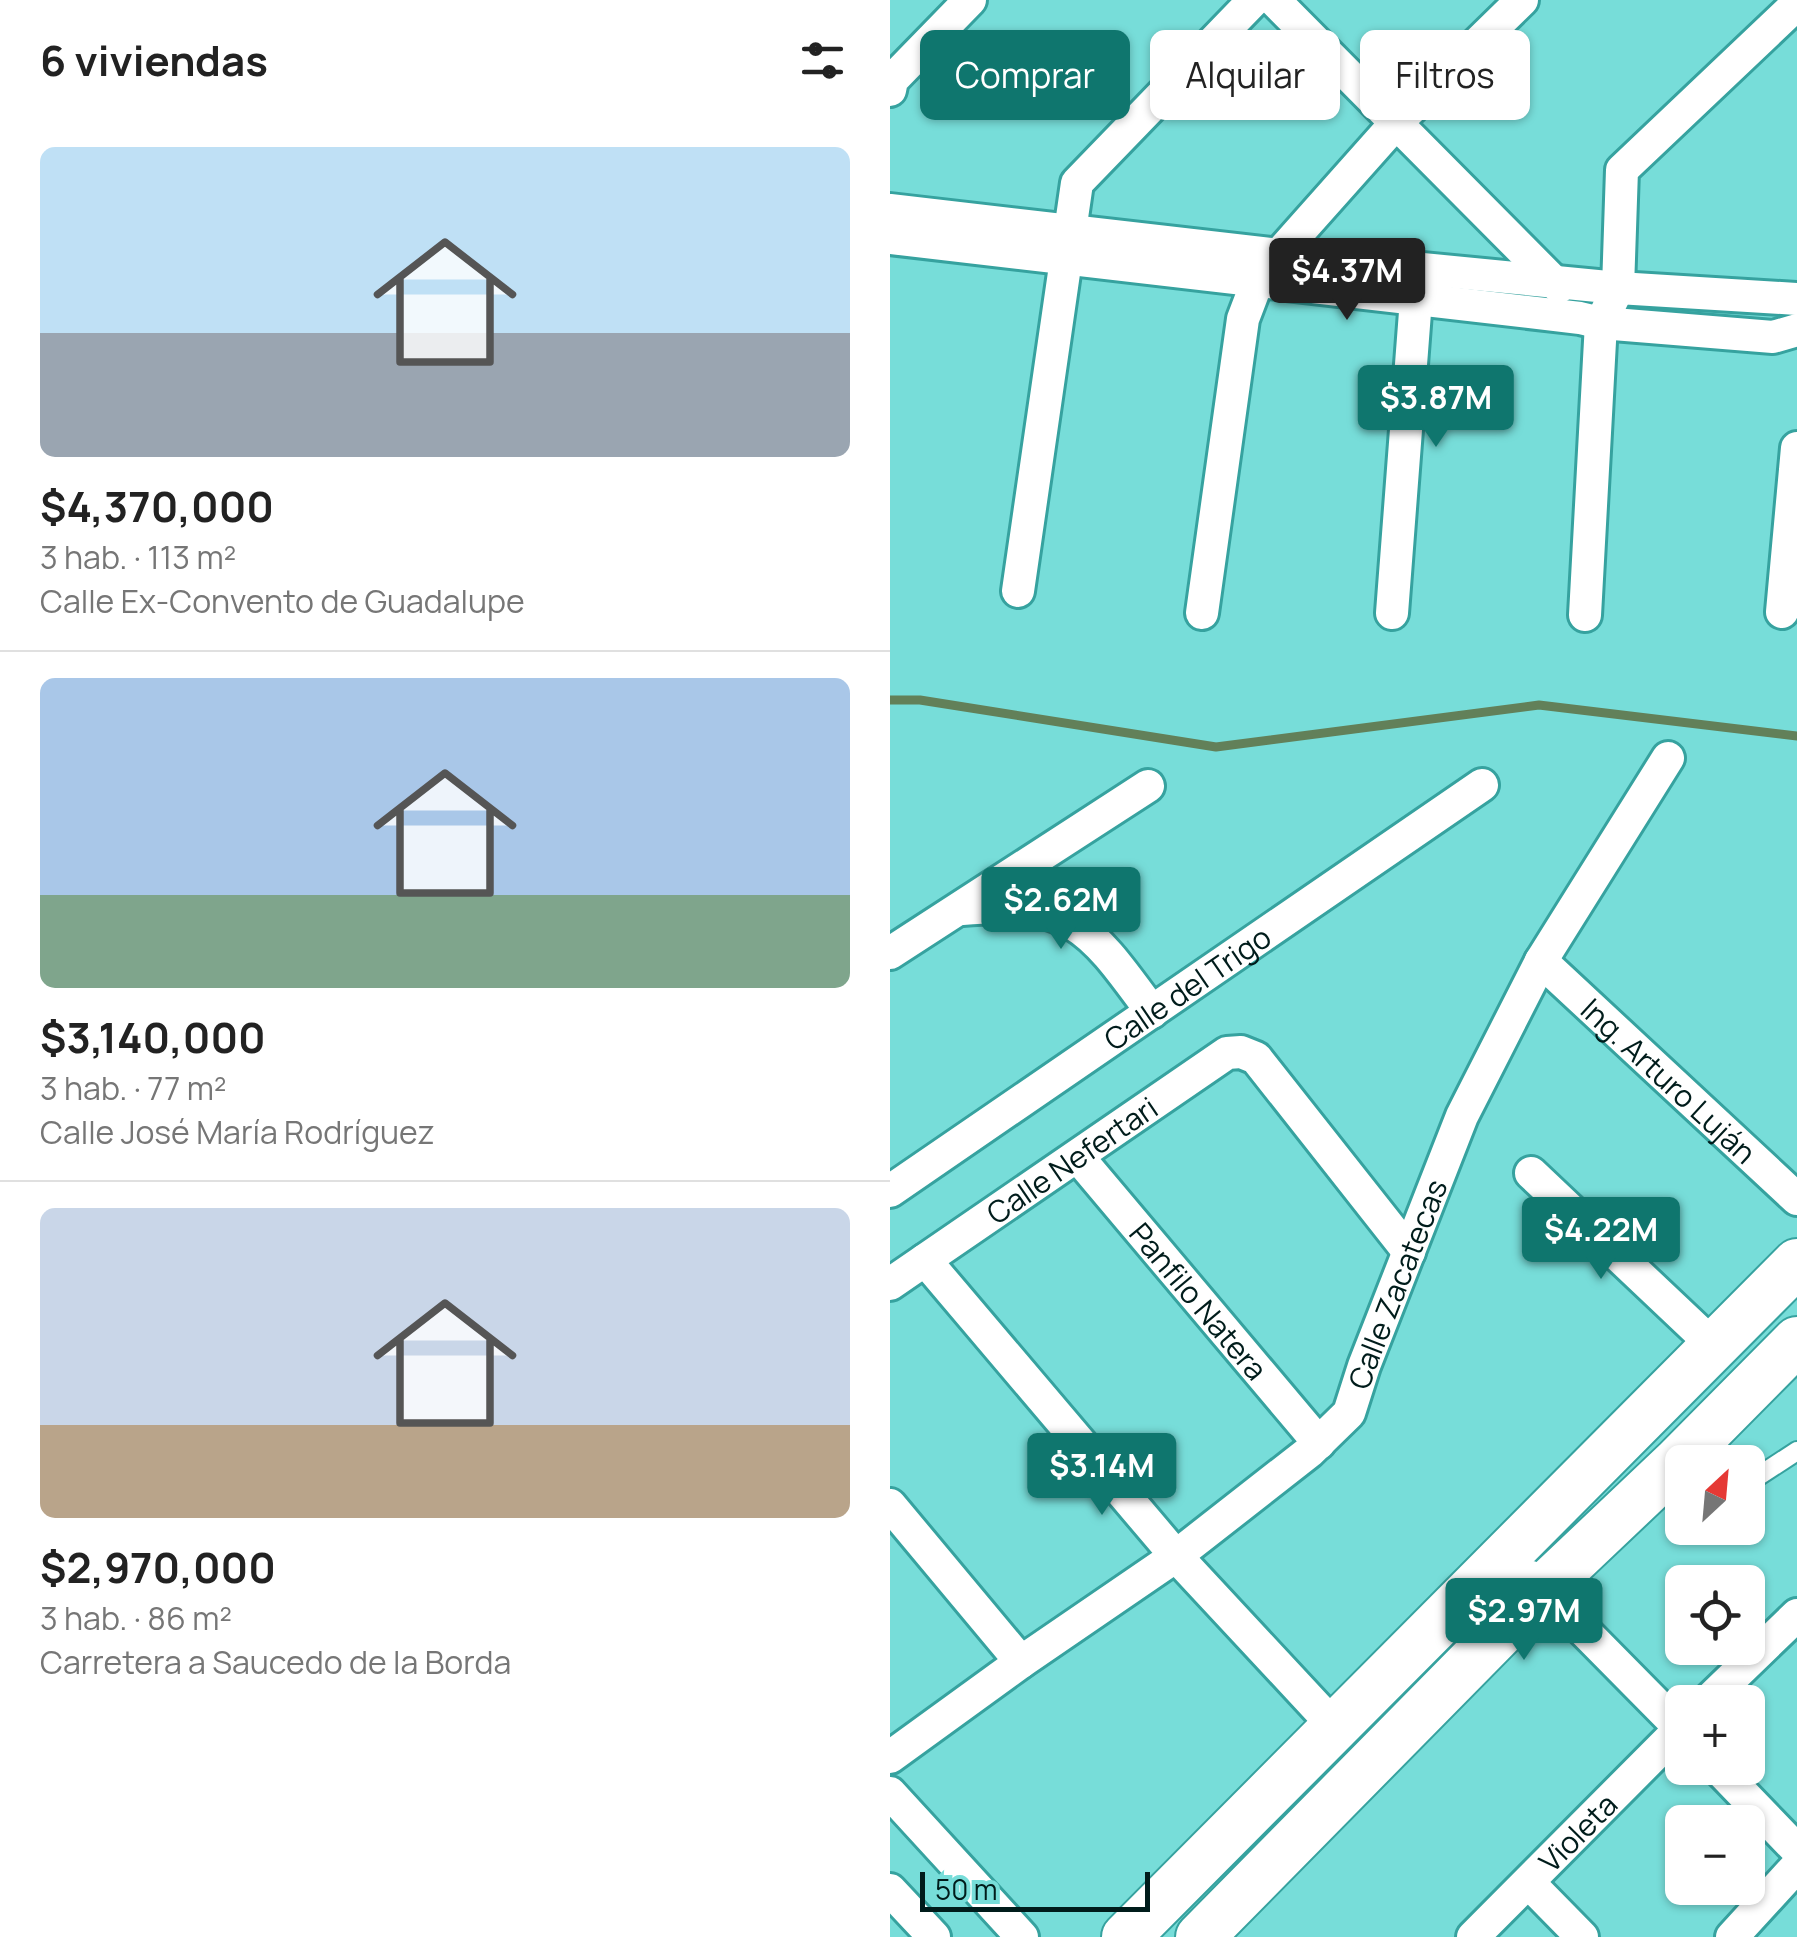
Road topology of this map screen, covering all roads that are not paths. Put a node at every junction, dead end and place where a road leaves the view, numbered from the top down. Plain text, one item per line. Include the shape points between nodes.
1 (970, 0) edge
2 (1254, 0) edge
3 (1274, 0) edge
4 (1522, 0) edge
5 (1797, 4) edge
6 (890, 90) edge
7 (1396, 123) junction
8 (890, 210) edge
9 (890, 238) edge
10 (1068, 244) junction
11 (1279, 254) junction
12 (1442, 270) junction
13 (1256, 280) junction
14 (1554, 280) junction
15 (1618, 288) junction
16 (1416, 299) junction
17 (1797, 299) edge
18 (1591, 321) junction
19 (1797, 330) edge
20 (1797, 448) edge
21 (1018, 591) dead end
22 (1782, 612) dead end
23 (1202, 613) dead end
24 (1392, 613) dead end
25 (1585, 615) dead end
26 (1668, 758) dead end
27 (1148, 786) dead end
28 (1482, 786) dead end
29 (958, 909) junction
30 (890, 953) edge
31 (1541, 961) junction
32 (1152, 1012) junction
33 (1078, 1157) junction
34 (1532, 1173) dead end
35 (890, 1191) edge
36 (1797, 1199) edge
37 (1409, 1252) junction
38 (924, 1260) junction
39 (1797, 1263) edge
40 (890, 1284) edge
41 (1797, 1340) edge
42 (1714, 1346) junction
43 (1318, 1443) junction
44 (1696, 1445) edge
45 (1797, 1451) edge
46 (1765, 1472) edge
47 (1665, 1476) edge
48 (890, 1505) edge
49 (1507, 1554) junction
50 (1176, 1556) junction
51 (1543, 1589) junction
52 (1797, 1615) edge
53 (1021, 1662) junction
54 (1725, 1685) edge
55 (1665, 1712) edge
56 (1335, 1728) junction
57 (1665, 1746) edge
58 (890, 1757) edge
59 (1734, 1785) edge
60 (890, 1793) edge
61 (1797, 1850) edge
62 (1797, 1866) edge
63 (1529, 1883) junction
64 (890, 1890) edge
65 (934, 1937) edge
66 (1022, 1937) edge
67 (1126, 1937) edge
68 (1200, 1937) edge
69 (1473, 1937) edge
70 (1582, 1937) edge
71 (1732, 1937) edge

1 - 6 street via 892,80
2 - 10 street via 1077,183
3 - 7 street
4 - 7 street
5 - 15 street via 1622,170
7 - 11 street
7 - 14 street
8 - 10 street
9 - 10 street
10 - 11 street
10 - 13 street
10 - 21 street
11 - 12 street
11 - 13 street
12 - 14 street
12 - 16 street
13 - 16 street
13 - 23 street via 1243,319
14 - 15 street
14 - 18 street
15 - 17 street
15 - 18 street
16 - 18 street
16 - 24 street
18 - 19 street via 1774,338
18 - 25 street
20 - 22 street
26 - 31 street, Calle Zacatecas
27 - 29 street
28 - 32 street, Calle del Trigo
29 - 30 street
29 - 32 street via 1042,910 1078,925 1104,946
31 - 36 street, Ing. Arturo Luján
31 - 37 street, Calle Zacatecas via 1462,1116
32 - 35 street, Calle del Trigo
33 - 37 street, Calle Nefertari via 1227,1053 1242,1052 1256,1058
33 - 38 street, Calle Nefertari
33 - 43 street, Panfilo Natera
34 - 42 street
37 - 43 street, Calle Zacatecas via 1349,1413
38 - 40 street, Calle Nefertari
38 - 50 street
39 - 42 street
41 - 44 street
42 - 49 street
43 - 50 street, Calle Zacatecas
45 - 46 lane
47 - 51 street
48 - 53 street
49 - 51 street
49 - 56 street
50 - 53 street, Calle Zacatecas
50 - 56 street
51 - 55 street
51 - 68 street
52 - 54 street
53 - 58 street, Calle Zacatecas
56 - 67 street
57 - 63 street, Violeta
59 - 61 street
60 - 66 street
62 - 71 street
63 - 69 street, Violeta
63 - 70 street
64 - 65 street

